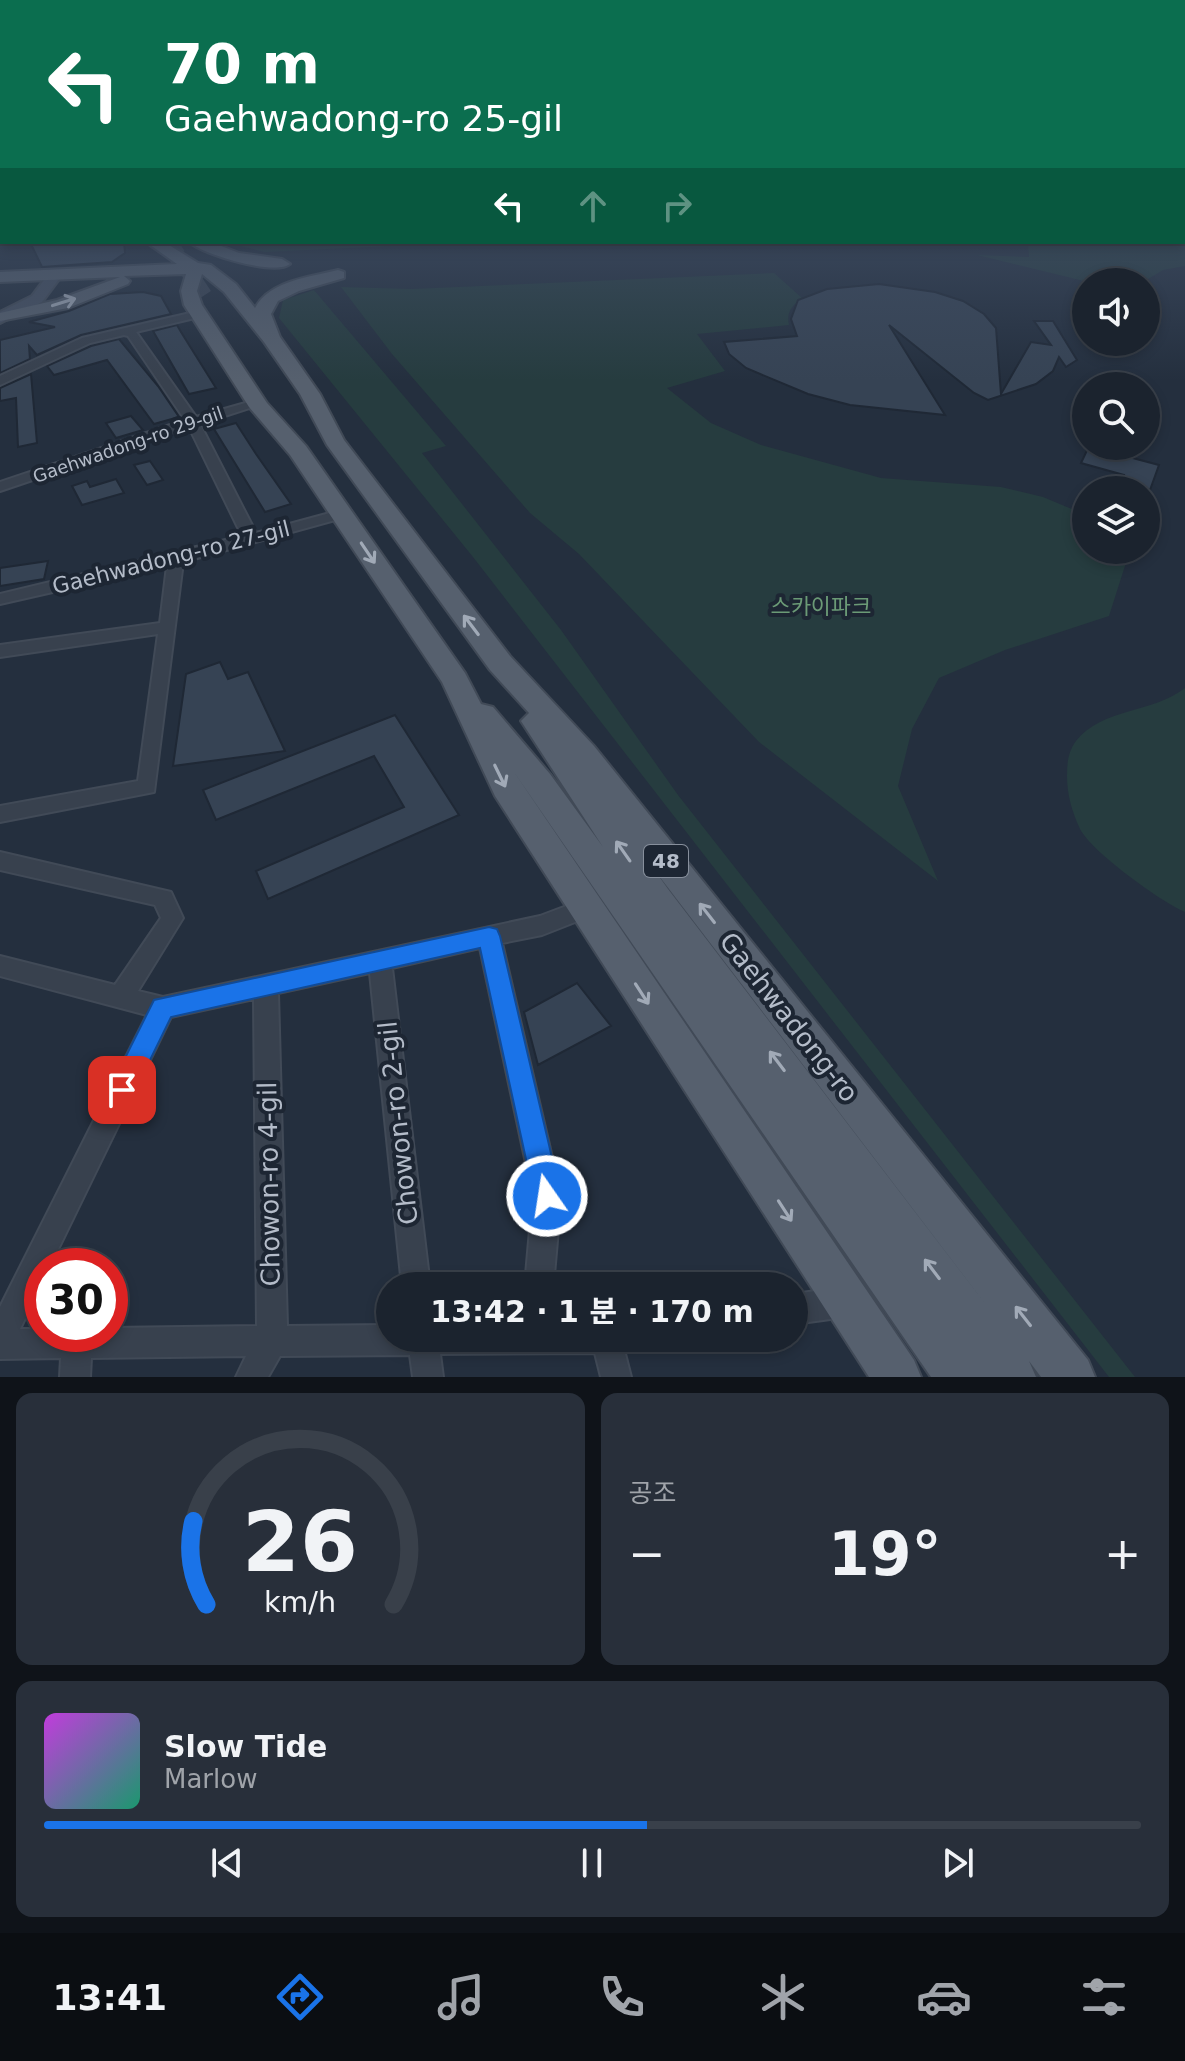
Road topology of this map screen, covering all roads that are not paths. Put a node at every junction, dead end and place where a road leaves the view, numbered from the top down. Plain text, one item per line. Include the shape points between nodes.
1 (140, 253) edge
2 (166, 253) edge
3 (226, 253) edge
4 (282, 264) dead end
5 (100, 272) junction
6 (338, 275) dead end
7 (0, 277) edge
8 (52, 279) junction
9 (122, 281) junction
10 (0, 287) edge
11 (207, 290) junction
12 (2, 318) edge
13 (122, 330) junction
14 (271, 338) junction
15 (0, 381) edge
16 (256, 404) junction
17 (192, 420) junction
18 (334, 441) junction
19 (298, 451) junction
20 (0, 487) edge
21 (341, 514) junction
22 (251, 538) junction
23 (176, 559) junction
24 (0, 599) edge
25 (167, 627) junction
26 (0, 651) edge
27 (500, 663) junction
28 (455, 680) junction
29 (0, 814) edge
30 (0, 861) edge
31 (585, 908) junction
32 (489, 936) junction
33 (380, 960) junction
34 (0, 966) edge
35 (266, 986) junction
36 (120, 997) junction
37 (163, 1008) junction
38 (414, 1272) edge
39 (540, 1272) edge
40 (845, 1302) junction
41 (808, 1307) edge
42 (376, 1340) edge
43 (0, 1341) edge
44 (272, 1341) junction
45 (24, 1342) edge
46 (128, 1342) edge
47 (76, 1352) edge
48 (424, 1352) edge
49 (610, 1352) edge
50 (75, 1377) edge
51 (251, 1377) edge
52 (428, 1377) edge
53 (616, 1377) edge
54 (897, 1377) edge
55 (959, 1377) edge
56 (1012, 1377) edge
57 (1071, 1377) edge

1 - 5 main road
2 - 11 main road
3 - 4 main road
5 - 8 main road
5 - 11 main road
6 - 14 main road via 272,296 262,317
7 - 8 main road
8 - 9 main road
8 - 10 main road
8 - 12 main road via 37,299
9 - 11 main road
12 -> 9 main road via 62,304
11 - 13 street
11 - 14 main road, Gaehwadong-ro / 48
11 - 16 main road
11 - 18 main road, Gaehwadong-ro
11 - 19 main road via 277,404
13 - 15 street via 86,340
13 - 17 street via 132,334
14 - 18 main road, Gaehwadong-ro / 48 via 310,394
16 - 17 street, Gaehwadong-ro 29-gil
16 - 19 main road
17 - 20 street, Gaehwadong-ro 29-gil
17 - 22 street
27 -> 18 main road, Gaehwadong-ro / 48
19 - 21 main road
21 - 22 street, Gaehwadong-ro 27-gil
21 -> 28 main road
22 - 23 street, Gaehwadong-ro 27-gil
23 - 24 street, Gaehwadong-ro 27-gil
23 - 25 street
25 - 26 street
25 - 29 street via 147,787
56 -> 27 main road, Gaehwadong-ro via 656,899
57 -> 27 main road, Gaehwadong-ro / 48 via 583,754
28 -> 31 main road via 506,788
28 - 55 main road via 539,782
30 - 36 street via 163,898 172,918
31 - 32 street via 542,925
31 -> 40 main road
32 - 33 street
32 - 39 street via 547,1196
33 - 35 street
33 - 38 street, Chowon-ro 2-gil
34 - 36 street
35 - 37 street
35 - 44 street, Chowon-ro 4-gil
36 - 37 street
37 - 43 street
40 - 41 street
40 - 54 main road
42 - 44 street
43 - 45 street
44 - 46 street
44 - 51 street
47 - 50 street
48 - 52 street
49 - 53 street

